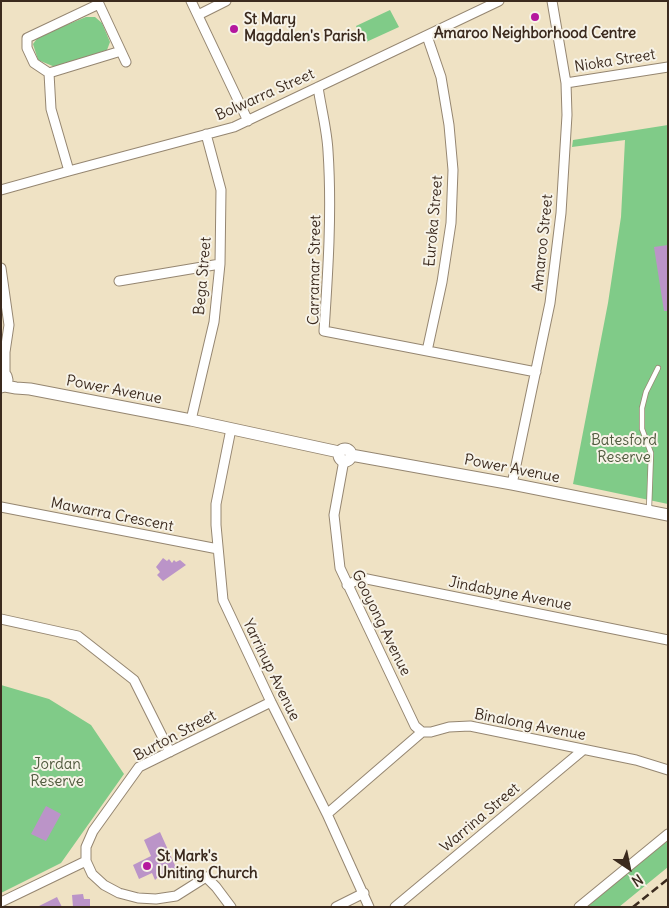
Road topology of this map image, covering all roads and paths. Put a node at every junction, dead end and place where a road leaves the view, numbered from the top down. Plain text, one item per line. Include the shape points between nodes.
1 (191, 1) edge
2 (226, 1) edge
3 (500, 1) edge
4 (552, 1) edge
5 (98, 3) edge
6 (198, 15) junction
7 (427, 36) junction
8 (121, 51) junction
9 (126, 62) dead end
10 (668, 67) edge
11 (49, 73) junction
12 (566, 83) junction
13 (318, 87) junction
14 (248, 121) junction
15 (206, 134) junction
16 (69, 171) junction
17 (1, 190) edge
18 (220, 264) junction
19 (1, 268) edge
20 (119, 281) dead end
21 (427, 350) junction
22 (5, 352) junction
23 (1, 362) edge
24 (658, 368) dead end
25 (536, 372) junction
26 (4, 380) edge
27 (191, 420) junction
28 (231, 429) junction
29 (345, 456) junction
30 (512, 484) junction
31 (1, 507) edge
32 (649, 511) junction
33 (667, 515) edge
34 (218, 549) junction
35 (348, 585) junction
36 (1, 619) edge
37 (668, 640) edge
38 (271, 702) junction
39 (422, 732) junction
40 (584, 750) junction
41 (170, 752) junction
42 (668, 770) edge
43 (326, 814) junction
44 (668, 834) edge
45 (86, 861) junction
46 (364, 893) junction
47 (1, 902) edge
48 (231, 907) edge
49 (336, 907) edge
50 (369, 907) edge
51 (395, 907) edge
52 (579, 907) edge

1 - 6 street
2 - 6 street
3 - 7 street, Bolwarra Street
4 - 12 street, Amaroo Street
5 - 8 street
5 - 11 street via 27,38 27,48 34,63
6 - 14 street
7 - 13 street, Bolwarra Street
7 - 21 street, Euroka Street via 441,77 453,170 451,223
8 - 9 street
8 - 11 street
10 - 12 street, Nioka Street
11 - 16 street via 51,108
12 - 25 street, Amaroo Street via 561,213 550,303
13 - 14 street, Bolwarra Street
13 - 21 street, Carramar Street via 328,149 330,206 324,331
14 - 15 street, Bolwarra Street
15 - 16 street, Bolwarra Street
15 - 18 street, Bega Street via 221,190
16 - 17 street, Bolwarra Street
18 - 20 street
18 - 27 street, Bega Street via 214,322
19 - 22 street via 9,325
21 - 25 street, Carramar Street
22 - 23 street
22 - 26 street
24 - 32 lane via 642,408 642,429 651,453
25 - 30 street, Amaroo Street
26 - 27 street, Power Avenue via 30,389
27 - 28 street, Power Avenue
28 - 29 street, Power Avenue
28 - 34 street, Yarrinup Avenue via 216,504
29 - 30 street, Power Avenue
29 - 35 street, Gooyong Avenue via 334,515 340,568
30 - 32 street, Power Avenue
31 - 34 street, Mawarra Crescent
32 - 33 street, Power Avenue
34 - 38 street, Yarrinup Avenue via 223,600
35 - 37 street, Jindabyne Avenue via 362,578
35 - 39 street, Gooyong Avenue via 415,726
36 - 41 street via 78,636 134,680
38 - 41 street, Burton Street
38 - 43 street, Yarrinup Avenue
39 - 40 street, Binalong Avenue via 470,726
39 - 43 street
40 - 42 street, Binalong Avenue
40 - 51 street, Warrina Street
41 - 45 street, Burton Street via 139,767 93,831 86,847
43 - 46 street, Yarrinup Avenue
44 - 52 street
45 - 47 street
45 - 48 street via 92,874 104,885 138,898 176,896 206,877
46 - 49 street
46 - 50 street, Yarrinup Avenue

